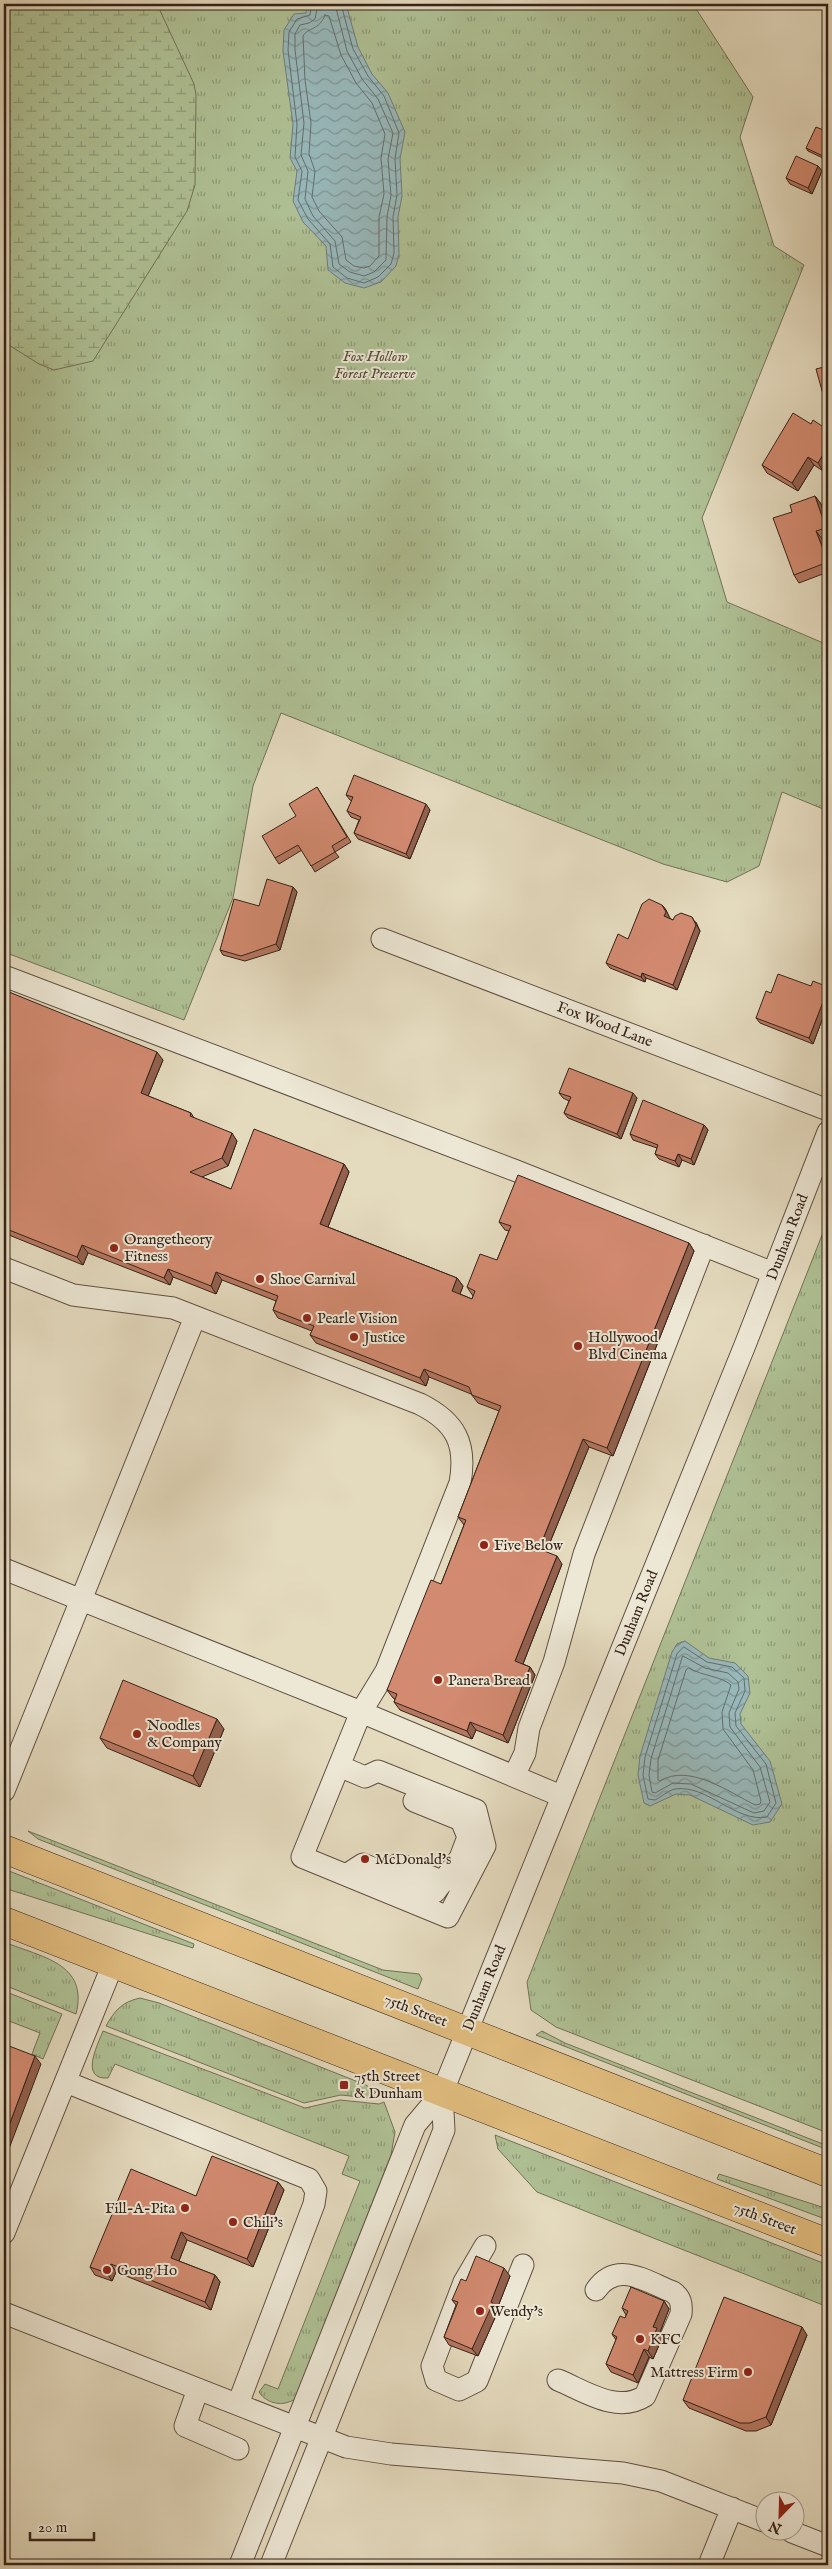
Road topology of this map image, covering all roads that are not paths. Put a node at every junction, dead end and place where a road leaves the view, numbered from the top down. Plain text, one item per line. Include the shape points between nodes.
1 (382, 939) dead end
2 (4, 976) edge
3 (828, 1110) edge
4 (828, 1132) edge
5 (704, 1245) junction
6 (4, 1268) edge
7 (773, 1273) junction
8 (195, 1317) junction
9 (4, 1569) edge
10 (82, 1600) junction
11 (361, 1712) junction
12 (339, 1766) junction
13 (514, 1776) junction
14 (365, 1777) junction
15 (4, 1791) edge
16 (562, 1796) junction
17 (4, 1849) edge
18 (346, 1875) junction
19 (4, 1921) edge
20 (113, 1964) junction
21 (468, 2030) junction
22 (66, 2082) junction
23 (442, 2093) junction
24 (828, 2173) edge
25 (4, 2233) edge
26 (828, 2243) edge
27 (485, 2246) dead end
28 (523, 2266) dead end
29 (596, 2290) dead end
30 (4, 2313) edge
31 (558, 2380) dead end
32 (198, 2389) junction
33 (238, 2404) junction
34 (294, 2426) junction
35 (321, 2437) junction
36 (238, 2449) dead end
37 (732, 2508) junction
38 (754, 2517) edge
39 (804, 2537) edge
40 (828, 2546) edge
41 (240, 2565) edge
42 (271, 2565) edge
43 (709, 2565) edge

1 - 3 street, Fox Wood Lane
2 - 5 street
4 - 7 street, Dunham Road
5 - 7 street
5 - 13 street via 584,1554 554,1662 529,1728 525,1753
6 - 8 street via 73,1295 173,1308
7 - 16 street, Dunham Road
8 - 10 street
8 - 11 street via 420,1404 438,1413 452,1427 461,1445 464,1464 460,1483 386,1671
9 - 10 street
10 - 11 street
10 - 15 street
11 - 12 street
11 - 13 street
12 - 14 street
12 - 18 street via 302,1857
13 - 16 street
14 - 18 street via 378,1786 461,1820 468,1837 460,1858 435,1892 422,1894 394,1884 382,1872 363,1864
14 - 18 street via 378,1771 476,1810 485,1846 448,1918
16 - 21 street, Dunham Road
17 - 21 main road, 75th Street
19 - 20 main road, 75th Street
20 - 22 street
20 - 23 main road, 75th Street
21 - 23 street, Dunham Road
21 - 24 main road, 75th Street
22 - 25 street
22 - 33 street via 309,2179 316,2190 314,2204
23 - 26 main road, 75th Street
23 - 34 street via 415,2125
23 - 35 street via 444,2130
27 - 28 street via 464,2282 432,2366 436,2380 459,2390 477,2381
29 - 31 street via 613,2274 625,2274 673,2292 682,2305 681,2314 645,2396 636,2402 617,2404
30 - 32 street
32 - 33 street
32 - 36 street via 185,2426
33 - 34 street
34 - 35 street
34 - 41 street
35 - 37 street via 346,2447 373,2452 623,2474 661,2481
35 - 42 street
37 - 38 street
37 - 43 street
39 - 40 street

